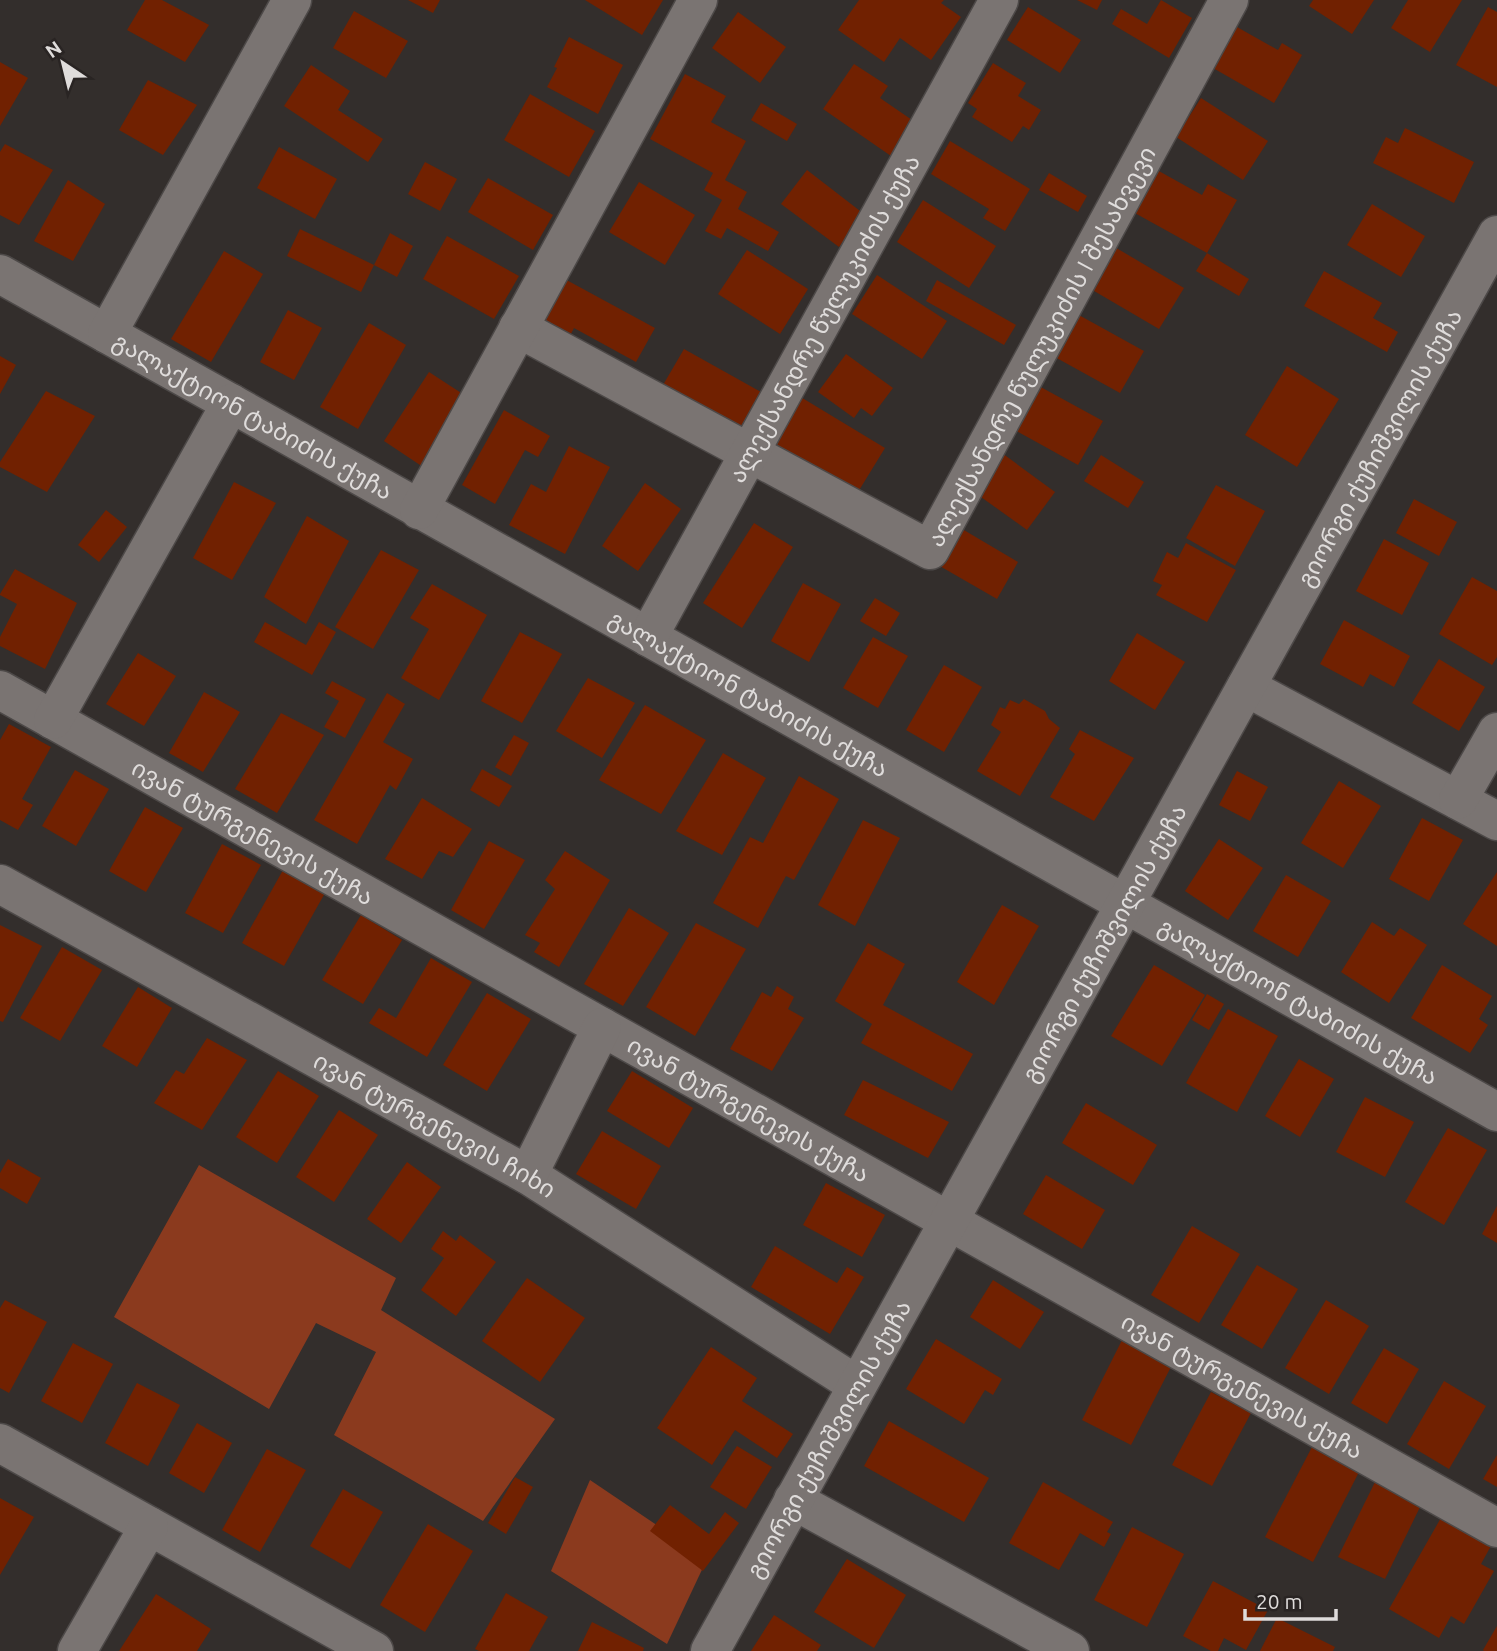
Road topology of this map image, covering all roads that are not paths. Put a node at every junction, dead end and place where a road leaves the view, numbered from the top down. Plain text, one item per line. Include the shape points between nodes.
1 (292, 0) edge
2 (698, 0) edge
3 (999, 0) edge
4 (1229, 0) edge
5 (1497, 235) edge
6 (0, 274) edge
7 (518, 328) junction
8 (107, 334) junction
9 (232, 403) junction
10 (750, 453) junction
11 (419, 509) junction
12 (648, 638) junction
13 (1245, 687) junction
14 (0, 690) edge
15 (53, 720) junction
16 (1497, 732) edge
17 (1458, 800) junction
18 (1497, 821) edge
19 (0, 884) edge
20 (1125, 904) junction
21 (602, 1027) junction
22 (1497, 1112) edge
23 (528, 1175) junction
24 (948, 1222) junction
25 (858, 1385) junction
26 (0, 1443) edge
27 (793, 1500) junction
28 (149, 1526) junction
29 (1497, 1528) edge
30 (77, 1651) edge
31 (374, 1651) edge
32 (710, 1651) edge
33 (1070, 1651) edge

1 - 8 street
2 - 7 street
3 - 10 street, ალექსანდრე წულუკიძის ქუჩა
4 - 10 street, ალექსანდრე წულუკიძის I შესახვევი via 930,550
5 - 13 street, გიორგი ქუჩიშვილის ქუჩა
6 - 8 street, გალაქტიონ ტაბიძის ქუჩა
7 - 10 street
7 - 11 street
8 - 9 street, გალაქტიონ ტაბიძის ქუჩა
9 - 11 street, გალაქტიონ ტაბიძის ქუჩა
9 - 15 street
10 - 12 street, ალექსანდრე წულუკიძის ქუჩა
11 - 12 street, გალაქტიონ ტაბიძის ქუჩა
12 - 20 street, გალაქტიონ ტაბიძის ქუჩა
13 - 17 street
13 - 20 street, გიორგი ქუჩიშვილის ქუჩა
14 - 15 street, ივან ტურგენევის ქუჩა
15 - 21 street, ივან ტურგენევის ქუჩა
16 - 17 street
17 - 18 street
19 - 23 street, ივან ტურგენევის ჩიხი
20 - 22 street, გალაქტიონ ტაბიძის ქუჩა
20 - 24 street, გიორგი ქუჩიშვილის ქუჩა
21 - 23 street
21 - 24 street, ივან ტურგენევის ქუჩა
23 - 25 street, ივან ტურგენევის ჩიხი
24 - 25 street, გიორგი ქუჩიშვილის ქუჩა
24 - 29 street, ივან ტურგენევის ქუჩა
25 - 27 street, გიორგი ქუჩიშვილის ქუჩა
26 - 28 street
27 - 32 street, გიორგი ქუჩიშვილის ქუჩა
27 - 33 street
28 - 30 street
28 - 31 street

